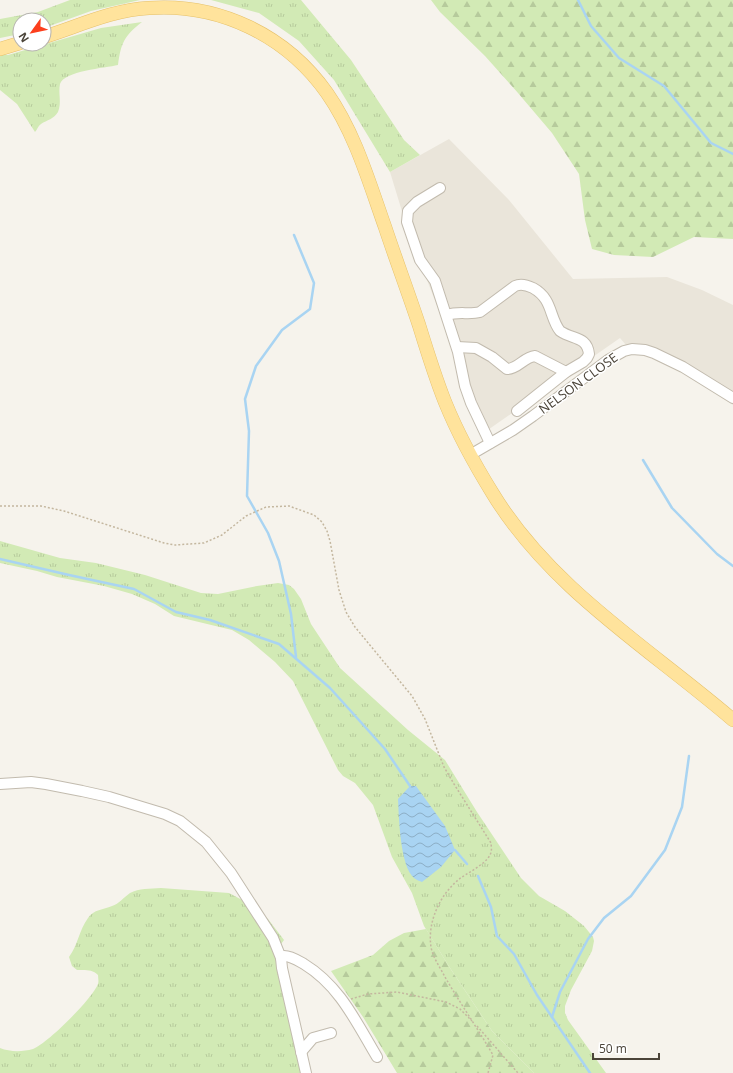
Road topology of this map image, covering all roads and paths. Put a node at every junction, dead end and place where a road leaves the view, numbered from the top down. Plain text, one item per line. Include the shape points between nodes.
1 (52, 34) edge
2 (12, 45) edge
3 (0, 49) edge
4 (440, 188) dead end
5 (447, 315) junction
6 (457, 348) junction
7 (566, 372) junction
8 (733, 398) edge
9 (517, 411) dead end
10 (490, 443) junction
11 (470, 455) junction
12 (0, 506) edge
13 (733, 720) edge
14 (0, 784) edge
15 (282, 958) junction
16 (344, 1001) junction
17 (475, 1024) junction
18 (331, 1033) dead end
19 (301, 1052) junction
20 (377, 1058) dead end
21 (306, 1073) edge
22 (488, 1073) edge
23 (518, 1073) edge

1 - 11 main road via 128,10 173,8 202,11 225,17 271,38 308,69 335,106 360,157 446,403
2 - 3 main road
4 - 5 street via 417,202 408,211 407,222 420,260 435,281
5 - 6 street
5 - 7 street via 455,312 480,312 515,286 520,284 530,287 544,297 560,331 587,345 587,358
6 - 7 street via 476,348 507,369 535,356
6 - 10 street via 465,386
7 - 9 street
8 - 10 street, NELSON CLOSE via 654,353 632,349 608,360 533,416
10 - 11 street, NELSON CLOSE
11 - 13 main road via 505,514 545,563 579,596
12 - 17 path via 41,506 64,511 175,545 204,543 222,535 246,516 266,507 289,506 314,515 322,522 330,541 346,612 354,626 412,696 426,718 444,767 491,843 491,853 486,861 456,881 442,898 432,926 431,946 435,958
14 - 15 street via 31,782 82,790 165,814 180,821 199,834 231,872 273,938
15 - 16 street via 292,957 312,970 329,983
15 - 19 street
16 - 17 path via 368,994 397,992 446,1002 460,1010
16 - 20 street
17 - 22 path via 494,1055
17 - 23 path
18 - 19 street via 313,1038
19 - 21 street

